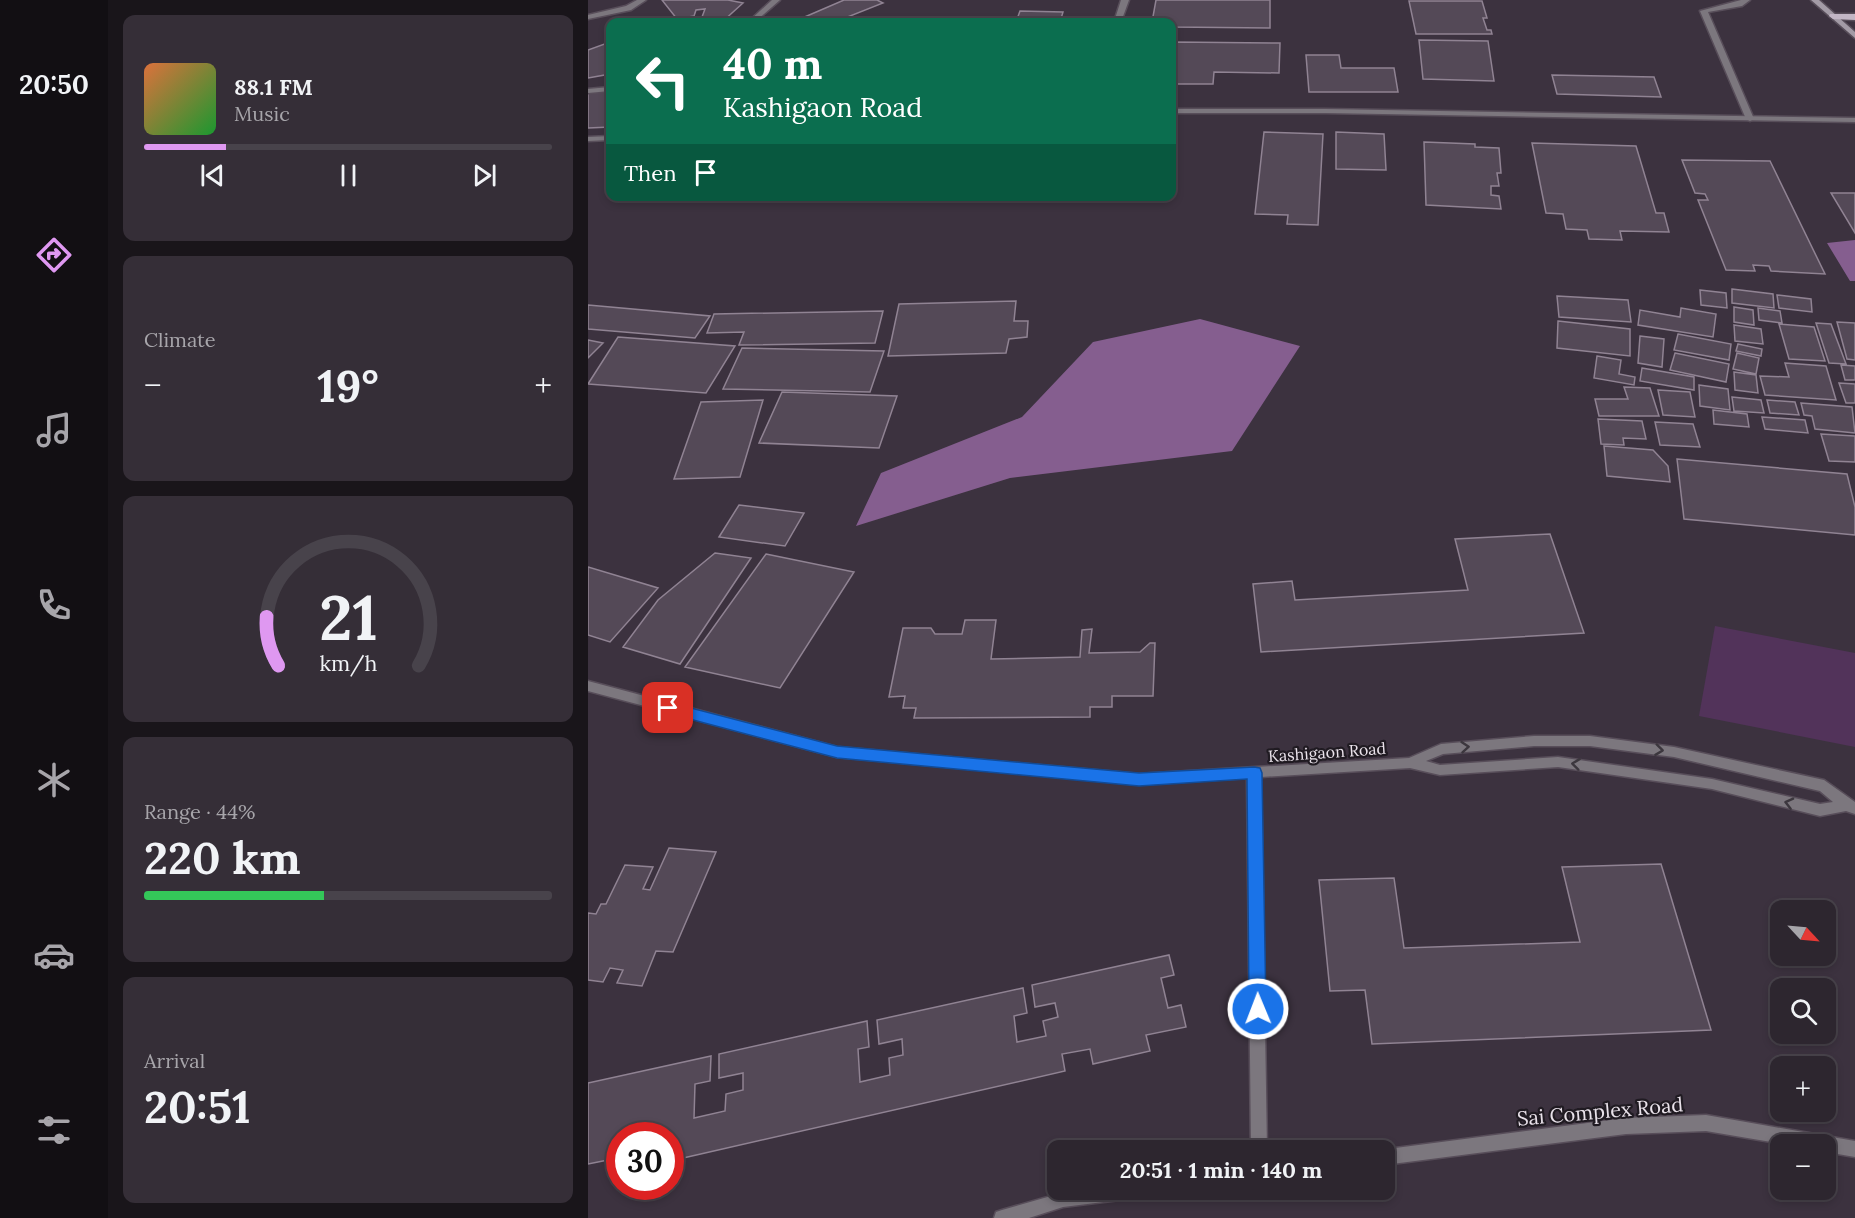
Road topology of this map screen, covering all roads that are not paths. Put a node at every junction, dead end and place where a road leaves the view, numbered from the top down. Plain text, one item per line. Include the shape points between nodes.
1 (642, 0) edge
2 (776, 0) edge
3 (1125, 0) edge
4 (1746, 0) edge
5 (1815, 0) edge
6 (1833, 16) junction
7 (588, 17) edge
8 (1855, 17) edge
9 (756, 18) edge
10 (1118, 18) edge
11 (1855, 36) edge
12 (606, 89) edge
13 (588, 91) edge
14 (1176, 111) edge
15 (1750, 119) junction
16 (1855, 120) edge
17 (606, 138) edge
18 (588, 139) edge
19 (588, 686) edge
20 (1410, 763) junction
21 (1254, 773) junction
22 (1850, 807) edge
23 (1259, 1140) edge
24 (1855, 1149) edge
25 (1395, 1156) edge
26 (1060, 1200) edge
27 (1002, 1218) edge

1 - 7 street via 628,8
2 - 9 street
3 - 10 street
4 - 15 street via 1704,11
5 - 6 main road
6 - 8 main road
6 - 11 main road
12 - 13 street
14 - 15 street
15 - 16 street
17 - 18 street
19 - 21 street, Kashigaon Road via 837,752 1139,779
20 - 21 street, Kashigaon Road
22 -> 20 street, Kashigaon Road via 1820,810 1712,784 1558,762 1440,770
20 -> 22 street via 1441,749 1534,741 1590,741 1674,752 1824,786
21 - 23 street
24 - 25 street, Sai Complex Road via 1706,1123 1626,1125
26 - 27 street

